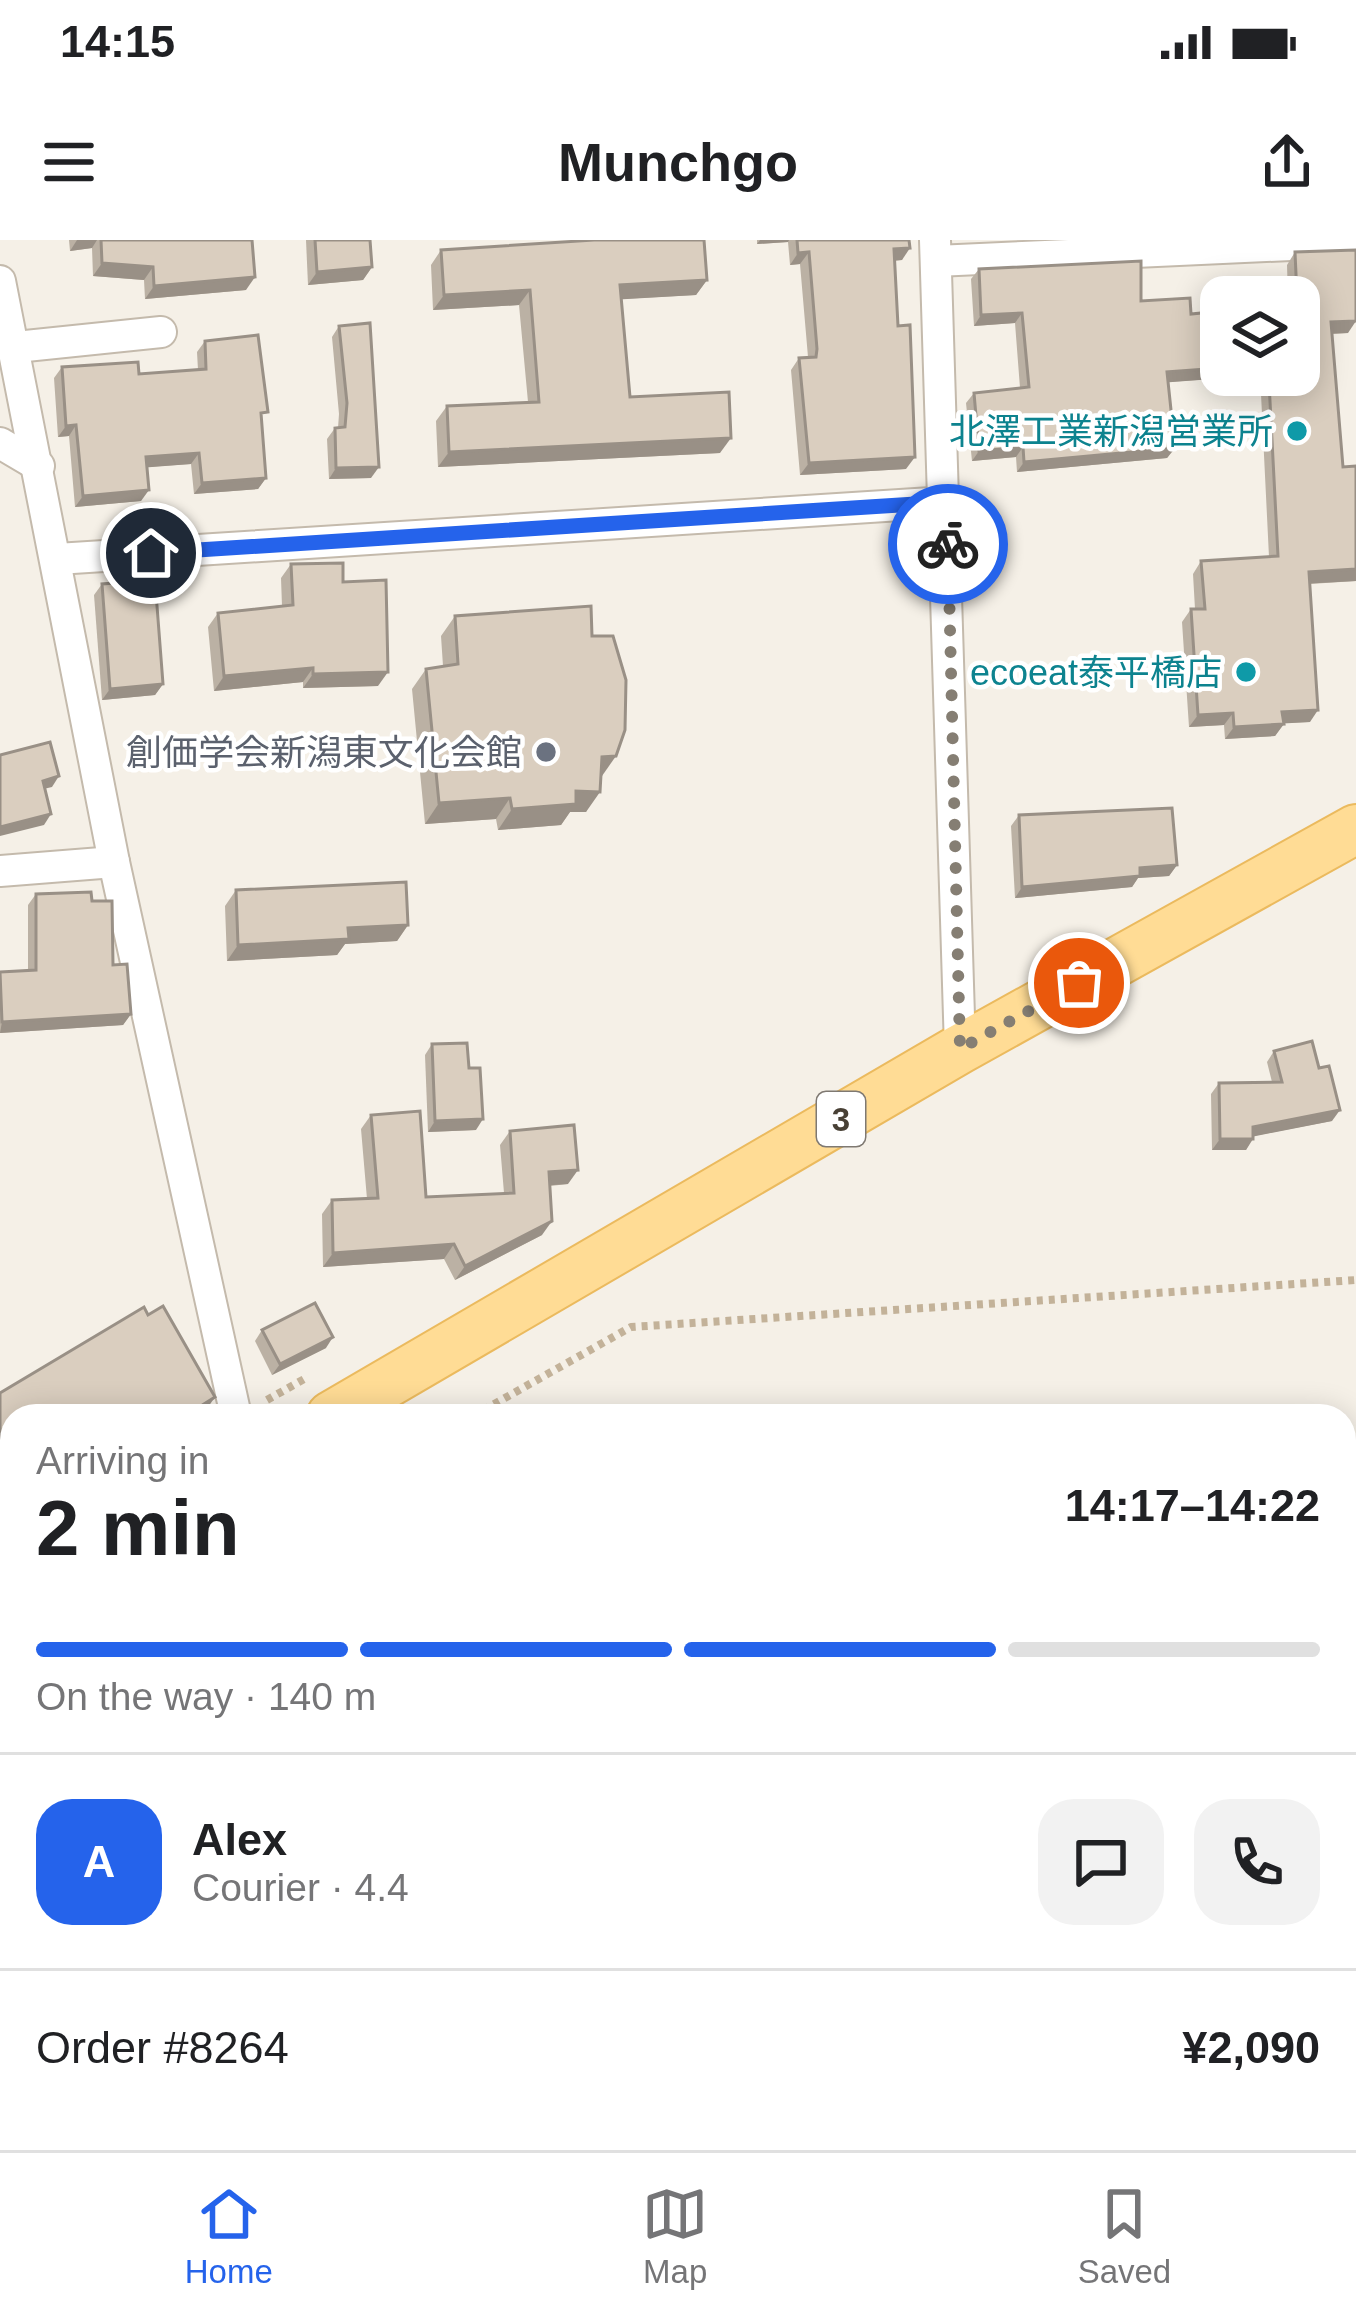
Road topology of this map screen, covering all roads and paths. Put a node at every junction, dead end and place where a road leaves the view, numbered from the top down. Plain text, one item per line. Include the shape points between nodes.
1 (1356, 242) edge
2 (935, 251) edge
3 (0, 281) edge
4 (161, 332) dead end
5 (16, 347) junction
6 (0, 443) edge
7 (39, 466) junction
8 (947, 502) junction
9 (57, 559) junction
10 (1356, 829) edge
11 (114, 862) junction
12 (0, 871) edge
13 (960, 1049) junction
14 (1356, 1280) edge
15 (233, 1404) edge
16 (352, 1404) edge
17 (494, 1404) edge

1 - 2 street
2 - 8 street
3 - 5 street
4 - 5 street
5 - 7 street
6 - 7 street
7 - 9 street
8 - 9 street
8 - 13 street
9 - 11 street
10 - 13 main road, 3
11 - 12 street
11 - 15 street
13 - 16 main road, 3
14 - 17 path via 631,1327

